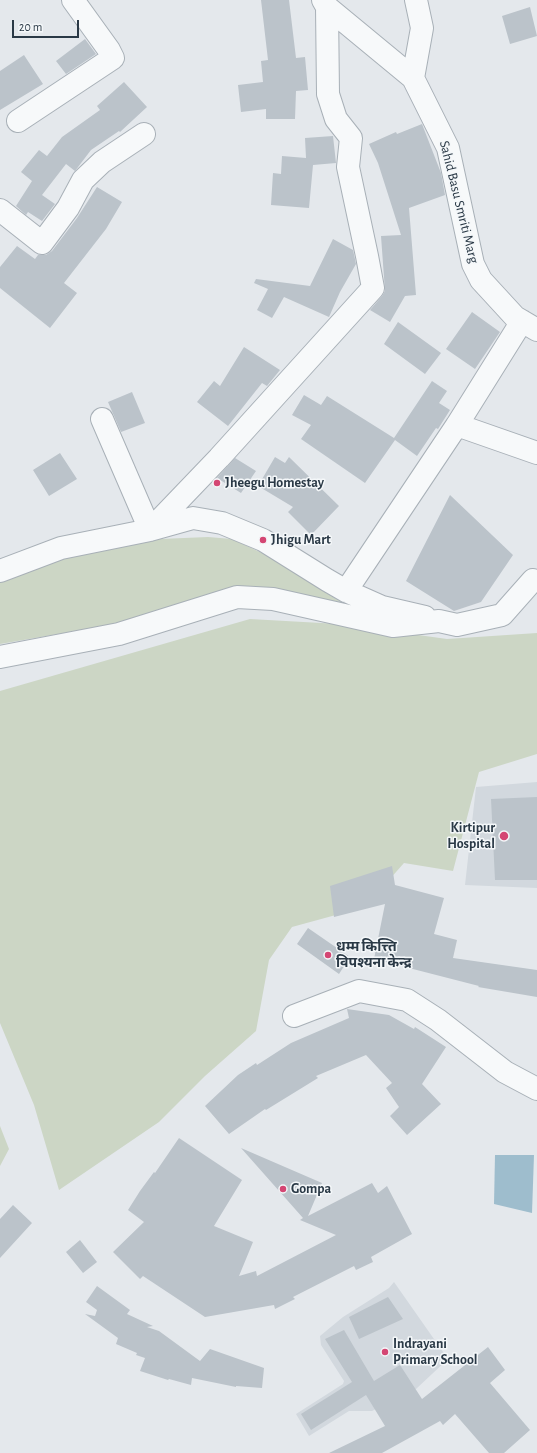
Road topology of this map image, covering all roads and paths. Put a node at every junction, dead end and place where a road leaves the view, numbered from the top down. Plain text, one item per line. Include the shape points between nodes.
1 (73, 0) edge
2 (416, 0) edge
3 (325, 3) edge
4 (413, 78) junction
5 (18, 121) dead end
6 (144, 134) dead end
7 (0, 210) edge
8 (529, 325) edge
9 (102, 419) dead end
10 (457, 425) junction
11 (537, 453) edge
12 (150, 530) junction
13 (0, 571) edge
14 (533, 580) dead end
15 (346, 590) junction
16 (439, 621) junction
17 (0, 656) edge
18 (294, 1016) dead end
19 (537, 1089) edge

1 - 5 street via 113,58
2 - 4 street via 422,28
3 - 4 street, Sahid Basu Smriti Marg
3 - 12 street via 328,94 336,119 351,138 348,167 373,288
4 - 8 street, Sahid Basu Smriti Marg via 448,148 473,264 481,280 515,317
6 - 7 street via 102,162 84,180 68,208 42,243
8 - 10 street
9 - 12 street
10 - 11 street
10 - 15 street
12 - 13 street via 61,548
12 - 15 street via 193,518 222,523 263,540
14 - 16 street via 502,614 457,626
15 - 16 street via 382,607
16 - 17 street via 393,626 273,599 237,597 119,634
18 - 19 street via 359,991 407,1000 438,1020 506,1072

